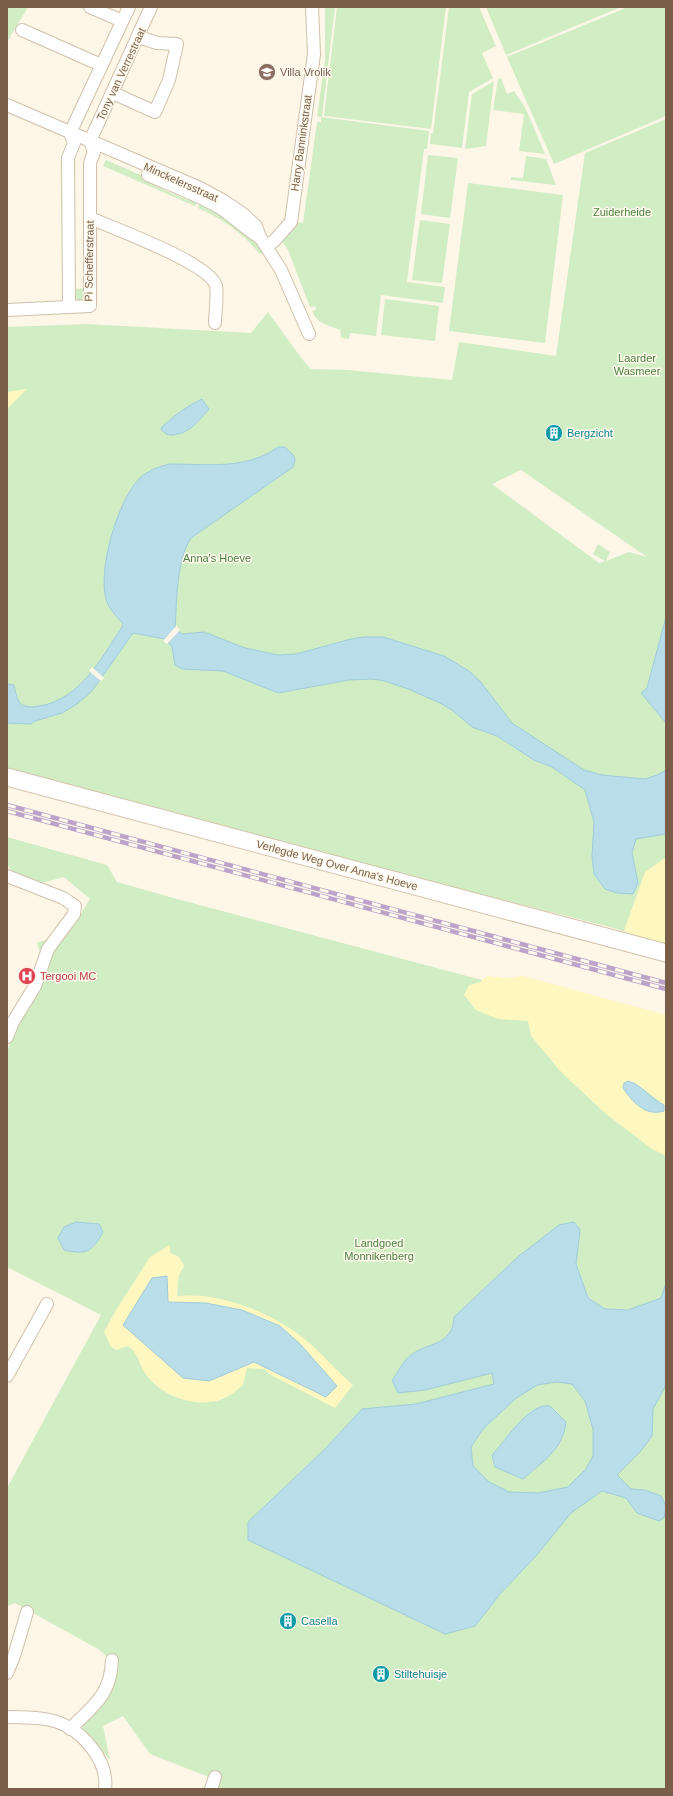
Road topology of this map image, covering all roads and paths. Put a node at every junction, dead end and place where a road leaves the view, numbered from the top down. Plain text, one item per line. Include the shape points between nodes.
1 (90, 7) edge
2 (129, 7) edge
3 (151, 7) edge
4 (312, 7) edge
5 (122, 21) junction
6 (22, 30) dead end
7 (138, 37) junction
8 (101, 65) junction
9 (113, 93) junction
10 (7, 105) edge
11 (7, 114) edge
12 (72, 138) junction
13 (92, 147) junction
14 (90, 218) junction
15 (264, 242) junction
16 (69, 307) junction
17 (7, 310) edge
18 (215, 323) dead end
19 (309, 334) dead end
20 (7, 777) edge
21 (7, 876) edge
22 (666, 954) edge
23 (7, 1037) edge
24 (47, 1304) dead end
25 (7, 1376) edge
26 (27, 1612) dead end
27 (112, 1660) dead end
28 (7, 1673) edge
29 (7, 1717) edge
30 (70, 1729) junction
31 (215, 1777) dead end
32 (105, 1789) edge
33 (211, 1789) edge

1 - 5 street
2 - 5 street, Tony van Verrestraat
3 - 7 street, Tony van Verrestraat
4 - 15 street, Harry Banninkstraat via 314,54 291,222 274,241
5 - 8 street, Tony van Verrestraat
6 - 8 street
7 - 9 street, Tony van Verrestraat
7 - 9 street via 157,43 177,44 169,80 155,112
8 - 12 street, Tony van Verrestraat
9 - 13 street, Tony van Verrestraat
10 - 12 street, Minckelersstraat
11 - 12 street, Minckelersstraat
12 - 13 street, Minckelersstraat
12 - 16 street, Pi Schefferstraat via 68,158
13 - 14 street, Pi Schefferstraat
13 - 15 street, Minckelersstraat via 199,197 222,210
14 - 16 street, Pi Schefferstraat via 90,306
14 - 18 street via 190,262 209,275 216,286
15 - 19 street, Minckelersstraat via 281,270
16 - 17 street
20 - 22 main road, Verlegde Weg Over Anna's Hoeve
21 - 23 street via 63,898 75,906 74,914 48,949 35,986
24 - 25 street
26 - 28 street
27 - 30 street via 108,1684 102,1698
29 - 30 street via 51,1720
30 - 32 street via 96,1754 105,1774
31 - 33 street

